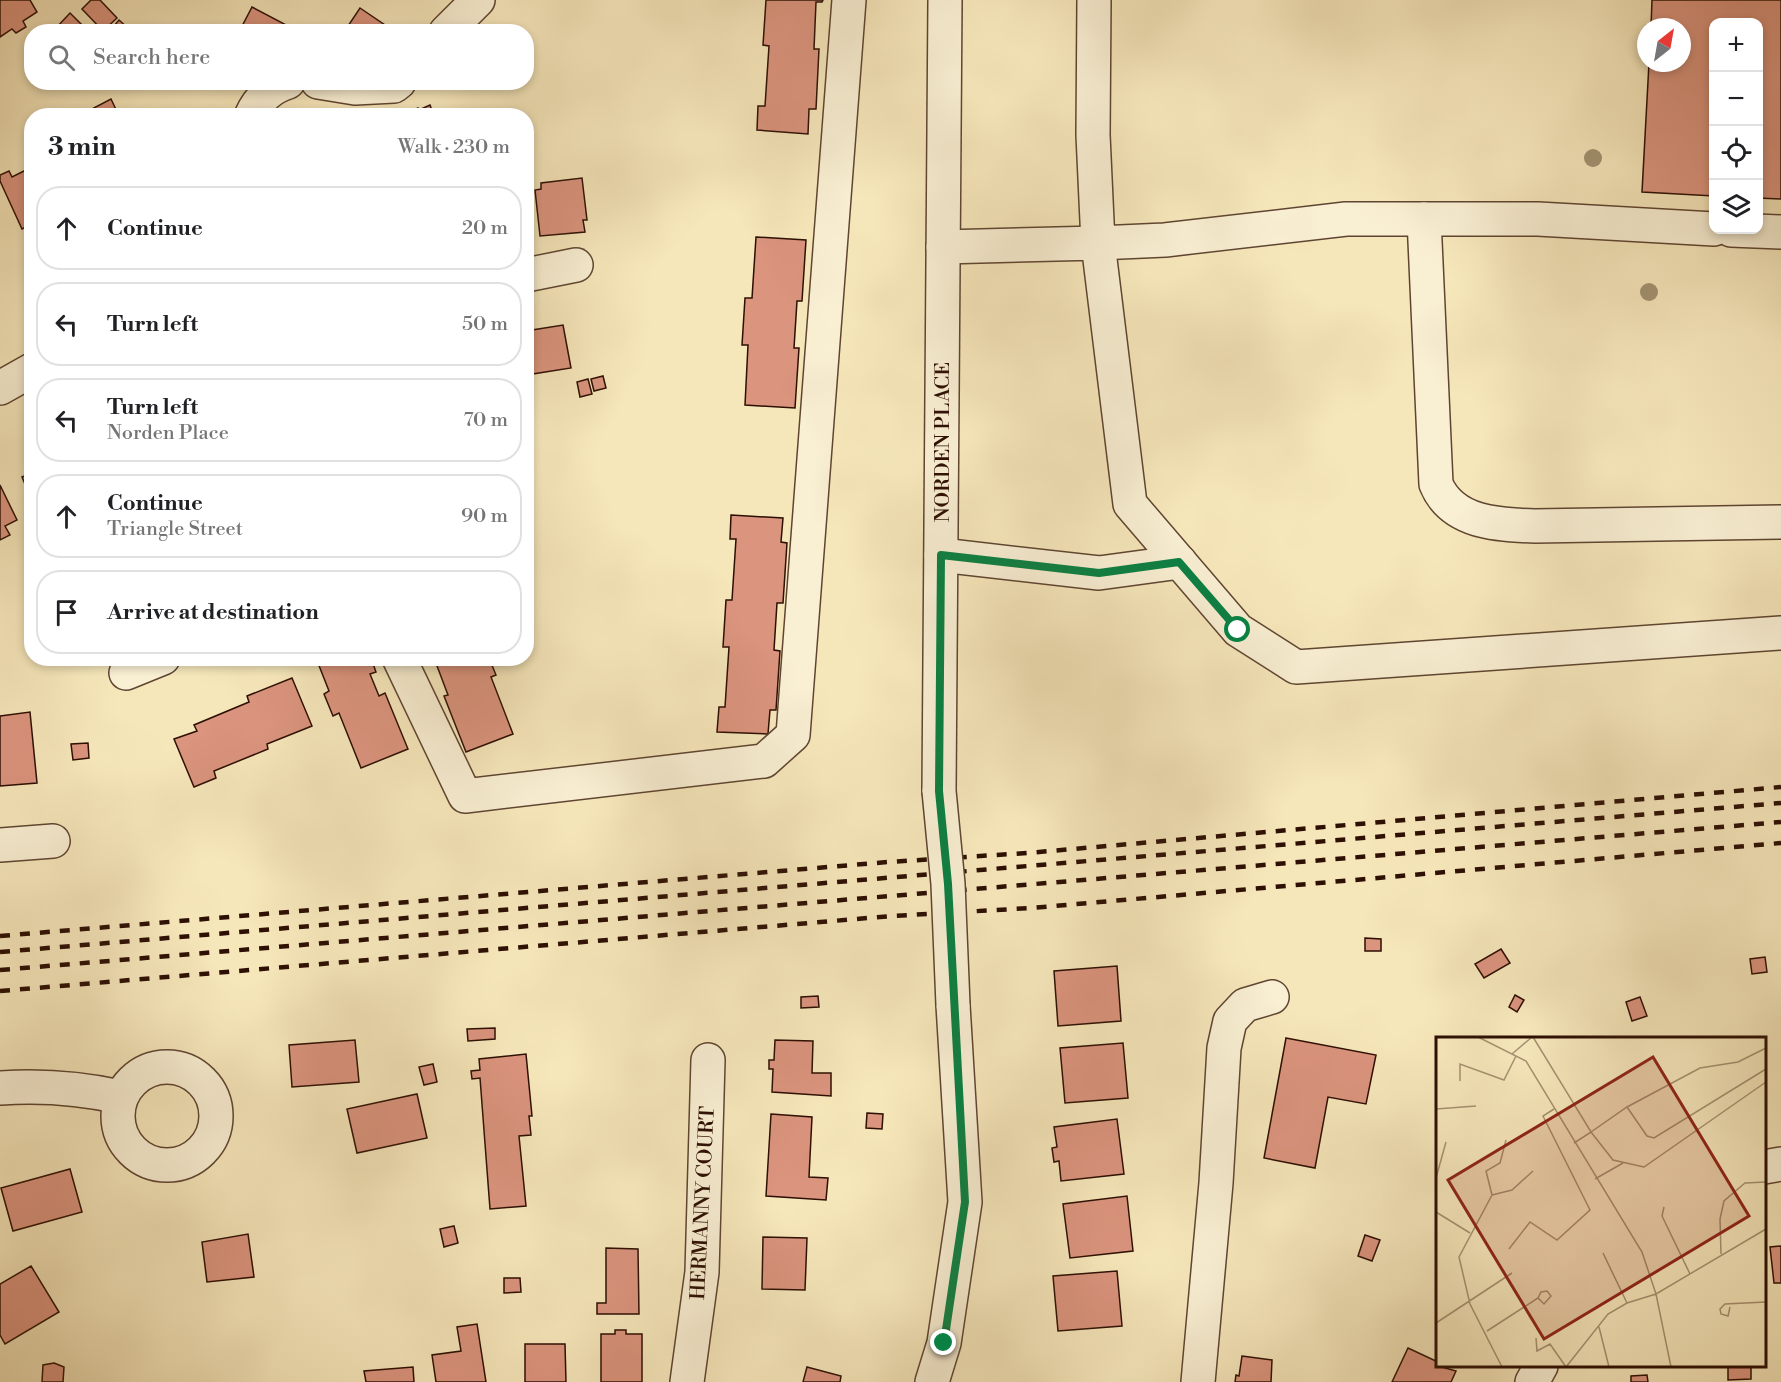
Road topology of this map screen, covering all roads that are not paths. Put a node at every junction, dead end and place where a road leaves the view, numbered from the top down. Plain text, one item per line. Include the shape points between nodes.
1 (478, 0) edge
2 (849, 0) edge
3 (945, 0) edge
4 (1094, 0) edge
5 (454, 24) edge
6 (269, 90) edge
7 (254, 108) edge
8 (1424, 219) junction
9 (1709, 229) edge
10 (1763, 231) edge
11 (1781, 232) edge
12 (1098, 243) junction
13 (943, 247) junction
14 (576, 265) dead end
15 (534, 273) edge
16 (24, 374) edge
17 (0, 388) edge
18 (1781, 522) edge
19 (941, 555) junction
20 (1179, 562) junction
21 (1781, 633) edge
22 (144, 666) edge
23 (403, 666) edge
24 (126, 673) dead end
25 (53, 841) dead end
26 (0, 845) edge
27 (1272, 997) dead end
28 (708, 1060) dead end
29 (0, 1088) edge
30 (121, 1097) dead end
31 (1781, 1164) edge
32 (1766, 1167) edge
33 (1540, 1367) edge
34 (687, 1382) edge
35 (932, 1382) edge
36 (1198, 1382) edge
37 (1532, 1382) edge

1 - 5 street
2 - 23 street via 793,735 764,761 465,796
3 - 13 street, NORDEN PLACE
4 - 12 street via 1093,135
6 - 7 street
8 - 9 street via 1538,219
8 - 12 street via 1346,219 1165,240
8 - 18 street via 1436,484 1442,499 1458,511 1497,525
10 - 11 street
12 - 13 street
12 - 20 street via 1130,504
13 - 19 street, NORDEN PLACE
14 - 15 street
16 - 17 street
19 - 20 street via 1099,573
19 - 35 street, NORDEN PLACE, bridge via 939,791 948,884 965,1202 944,1343
20 - 21 street via 1238,630 1296,667
22 - 24 street
25 - 26 street
27 - 36 street via 1245,1005 1230,1021 1224,1048
28 - 34 street, HERMANNY COURT via 702,1272
29 - 30 street via 82,1089
31 - 32 street
33 - 37 street

